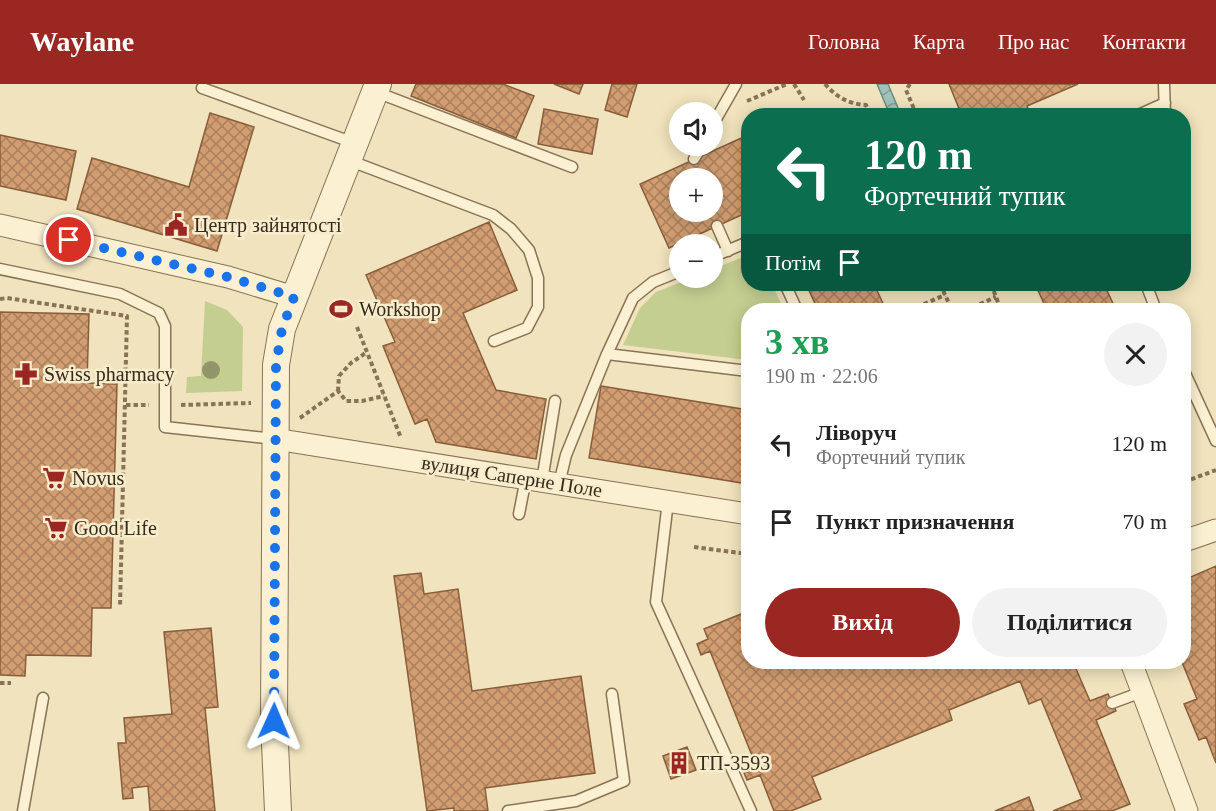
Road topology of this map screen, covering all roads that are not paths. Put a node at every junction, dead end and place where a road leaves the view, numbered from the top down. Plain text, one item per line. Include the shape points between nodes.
1 (736, 84) edge
2 (1164, 84) edge
3 (202, 88) dead end
4 (376, 88) edge
5 (1165, 103) junction
6 (723, 108) edge
7 (1154, 108) edge
8 (1165, 108) edge
9 (351, 152) junction
10 (696, 156) edge
11 (694, 159) dead end
12 (572, 167) dead end
13 (0, 225) edge
14 (717, 226) dead end
15 (741, 245) edge
16 (728, 251) junction
17 (723, 253) edge
18 (0, 269) edge
19 (669, 275) edge
20 (294, 297) junction
21 (494, 341) dead end
22 (607, 354) junction
23 (741, 370) edge
24 (1191, 386) edge
25 (555, 401) dead end
26 (275, 439) junction
27 (1216, 441) edge
28 (542, 481) junction
29 (668, 501) junction
30 (741, 513) edge
31 (519, 514) dead end
32 (1216, 530) edge
33 (1191, 539) edge
34 (1134, 669) edge
35 (1142, 692) junction
36 (612, 694) dead end
37 (43, 698) dead end
38 (1112, 703) dead end
39 (23, 811) edge
40 (278, 811) edge
41 (508, 811) edge
42 (751, 811) edge
43 (1187, 811) edge

1 - 6 lane
2 - 5 lane
3 - 9 lane
4 - 9 street
4 - 12 lane
5 - 7 lane
5 - 8 lane
9 - 20 street
9 - 21 lane via 493,215 529,250 538,278 538,307 527,328
10 - 11 lane
13 - 20 street via 228,277
14 - 16 lane
15 - 16 lane
16 - 17 lane
18 - 26 lane via 120,294 159,313 165,326 165,427
19 - 22 lane via 633,298
20 - 26 street via 282,329 276,365
22 - 23 lane
22 - 28 lane via 566,454
24 - 27 lane
25 - 28 lane
26 - 28 street, вулиця Саперне Поле
26 - 40 street via 274,721
28 - 29 street, вулиця Саперне Поле
28 - 31 lane
29 - 30 street, вулиця Саперне Поле
29 - 42 lane via 657,602
32 - 33 street
34 - 35 street
35 - 38 lane
35 - 43 street
36 - 41 lane via 624,782 576,801
37 - 39 lane

